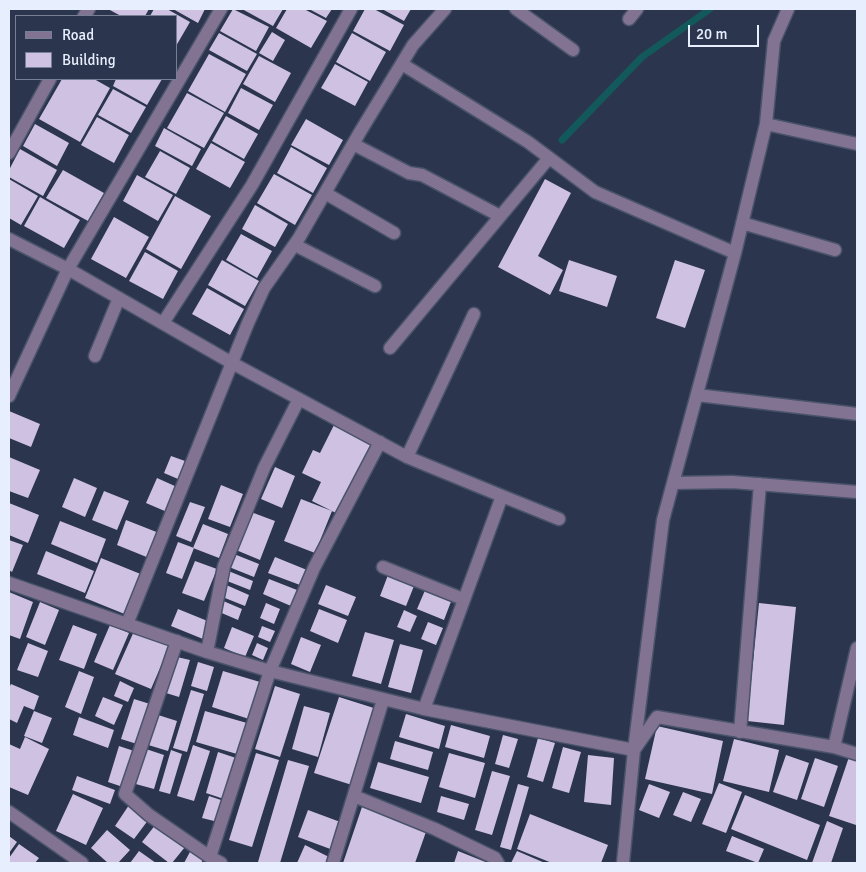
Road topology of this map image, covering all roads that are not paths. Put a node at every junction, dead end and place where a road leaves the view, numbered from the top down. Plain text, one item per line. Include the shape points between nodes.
1 (221, 9) edge
2 (350, 9) edge
3 (445, 9) edge
4 (516, 9) edge
5 (637, 9) edge
6 (788, 9) edge
7 (629, 19) dead end
8 (573, 50) dead end
9 (402, 64) junction
10 (49, 80) edge
11 (766, 124) junction
12 (353, 144) junction
13 (857, 144) edge
14 (9, 153) edge
15 (549, 158) junction
16 (325, 193) junction
17 (500, 216) junction
18 (742, 223) junction
19 (394, 233) dead end
20 (9, 239) edge
21 (294, 245) junction
22 (835, 250) dead end
23 (735, 253) junction
24 (68, 269) junction
25 (375, 286) dead end
26 (119, 298) junction
27 (474, 314) dead end
28 (163, 323) junction
29 (390, 348) dead end
30 (95, 356) dead end
31 (232, 363) junction
32 (697, 395) junction
33 (9, 396) edge
34 (299, 400) junction
35 (857, 414) edge
36 (380, 442) junction
37 (407, 457) junction
38 (673, 483) junction
39 (760, 484) junction
40 (857, 492) edge
41 (502, 496) junction
42 (559, 519) dead end
43 (383, 567) dead end
44 (9, 583) edge
45 (463, 599) junction
46 (127, 624) junction
47 (176, 641) junction
48 (857, 648) edge
49 (207, 652) junction
50 (270, 671) junction
51 (383, 700) junction
52 (424, 709) junction
53 (740, 732) junction
54 (834, 747) junction
55 (634, 750) junction
56 (857, 754) edge
57 (354, 796) junction
58 (9, 812) edge
59 (216, 860) edge
60 (82, 863) edge
61 (334, 863) edge
62 (498, 863) edge
63 (623, 863) edge

1 - 24 street
2 - 28 street via 252,185
3 - 9 street via 413,45
4 - 8 street
5 - 7 street
6 - 11 street via 774,41
9 - 12 street
9 - 15 street
10 - 14 street
11 - 13 street
11 - 18 street
12 - 16 street
12 - 17 street via 409,173 422,175
15 - 17 street
15 - 23 street via 595,192
16 - 19 street
16 - 21 street
17 - 29 street
18 - 22 street
18 - 23 street
20 - 24 street
21 - 25 street
21 - 31 street via 264,288
23 - 32 street
24 - 26 street
24 - 33 street
26 - 28 street
26 - 30 street
27 - 37 street
28 - 31 street
31 - 34 street
31 - 46 street
32 - 35 street
32 - 38 street
34 - 36 street
34 - 49 street via 264,468 224,566
36 - 37 street
36 - 50 street via 314,568
37 - 41 street
38 - 39 street
38 - 55 street via 663,520
39 - 40 street
39 - 53 street
41 - 42 street
41 - 45 street
43 - 45 street
44 - 46 street
45 - 52 street
46 - 47 street
47 - 49 street
47 - 59 street via 125,794 149,815
48 - 54 street
49 - 50 street
50 - 51 street
50 - 59 street
51 - 52 street
51 - 57 street
52 - 55 street
53 - 54 street
53 - 55 street via 657,717
54 - 56 street
55 - 63 street
57 - 61 street
57 - 62 street via 436,829
58 - 60 street

